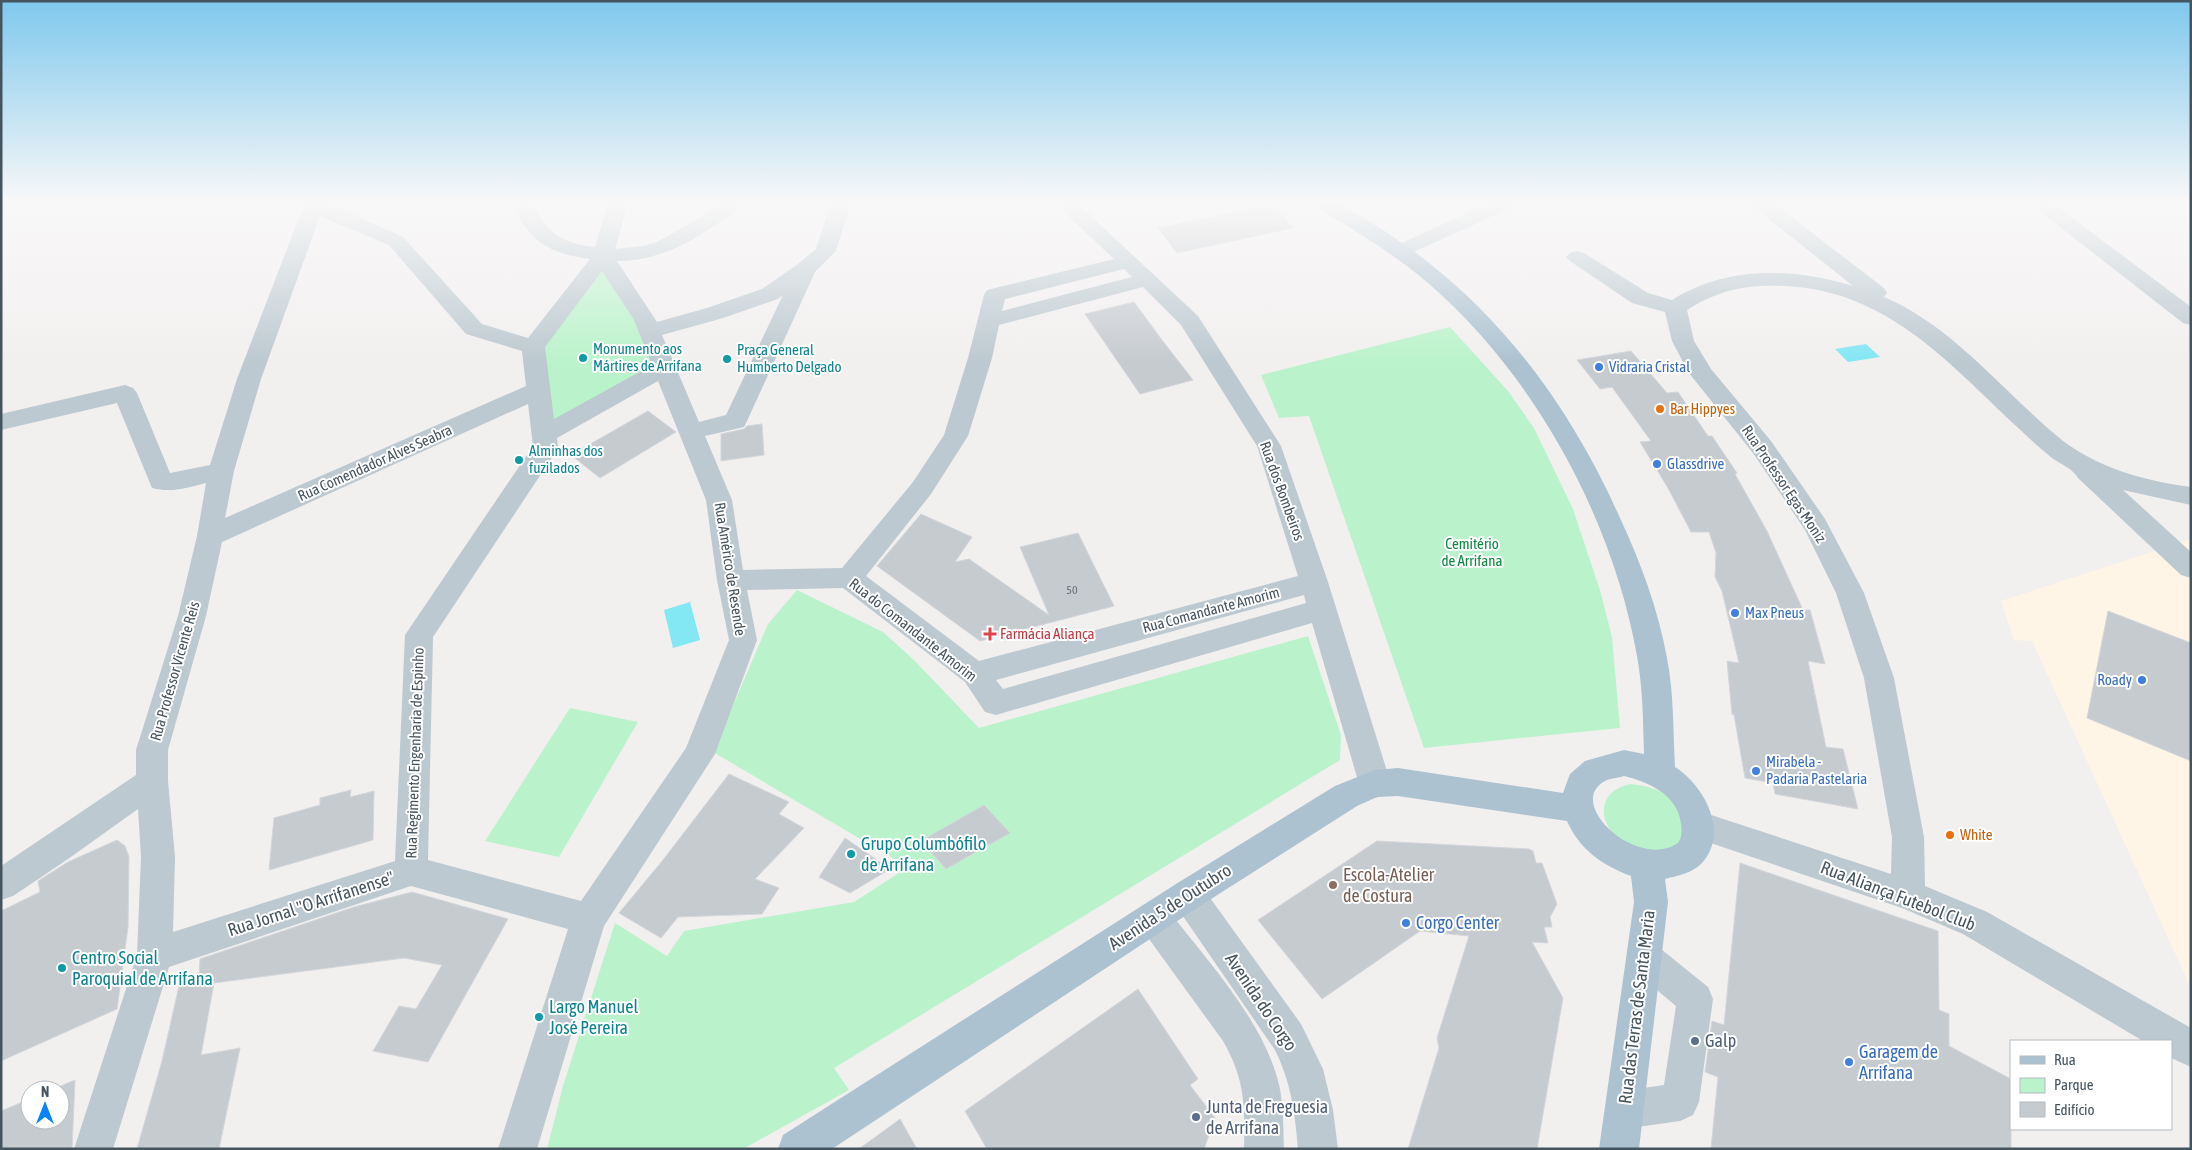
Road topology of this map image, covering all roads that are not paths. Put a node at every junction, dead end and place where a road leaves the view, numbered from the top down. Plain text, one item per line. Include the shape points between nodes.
1 (294, 256) edge
2 (409, 256) edge
3 (603, 256) junction
4 (628, 256) edge
5 (821, 256) edge
6 (1121, 256) edge
7 (1406, 256) edge
8 (1828, 256) edge
9 (2109, 256) edge
10 (1577, 257) dead end
11 (1128, 262) junction
12 (806, 270) junction
13 (1146, 280) junction
14 (1675, 308) junction
15 (1902, 314) junction
16 (2191, 318) edge
17 (989, 321) junction
18 (650, 331) junction
19 (533, 347) junction
20 (665, 368) junction
21 (539, 390) junction
22 (1, 422) edge
23 (702, 429) dead end
24 (544, 435) junction
25 (2074, 461) junction
26 (221, 471) junction
27 (2191, 496) edge
28 (210, 536) junction
29 (2191, 568) edge
30 (849, 578) junction
31 (731, 580) junction
32 (1314, 582) junction
33 (1321, 610) junction
34 (1107, 638) junction
35 (1122, 666) junction
36 (975, 674) junction
37 (996, 703) joint
38 (1660, 774) junction
39 (152, 781) junction
40 (1375, 784) junction
41 (1577, 809) junction
42 (1699, 825) junction
43 (1647, 865) junction
44 (411, 871) junction
45 (1, 885) edge
46 (1188, 895) junction
47 (1908, 895) junction
48 (1153, 918) junction
49 (589, 919) junction
50 (155, 955) junction
51 (1644, 957) junction
52 (2191, 1048) edge
53 (1624, 1110) junction
54 (93, 1149) edge
55 (517, 1149) edge
56 (797, 1149) edge
57 (1264, 1149) edge
58 (1318, 1149) edge
59 (1619, 1149) edge

1 - 26 street, Rua Professor Vicente Reis via 248,379
2 - 19 street via 474,329
3 - 4 street
3 - 18 street, Rua Américo de Resende
3 - 19 street
5 - 12 street
6 - 11 street, Rua dos Bombeiros
7 - 38 main road via 1464,304 1510,352 1544,398 1575,449 1626,563 1642,618 1655,675
8 - 15 street
9 - 16 street
10 - 14 street via 1640,298
11 - 13 street, Rua dos Bombeiros
11 - 17 street via 995,295
12 - 18 street via 770,294
12 - 23 street via 735,421
13 - 17 street
13 - 32 street, Rua dos Bombeiros via 1190,321 1270,446
14 - 15 street via 1710,288 1749,278 1804,280 1853,292
14 - 47 street, Rua Professor Egas Moniz via 1683,341 1701,373 1762,447 1816,526 1850,593 1879,678 1908,838
15 - 25 street via 1932,336
17 - 30 street via 956,436 922,488
18 - 20 street, Rua Américo de Resende
19 - 21 street, Rua Regimento Engenharia de Espinho
20 - 24 street
20 - 31 street, Rua Américo de Resende via 720,500
21 - 24 street, Rua Regimento Engenharia de Espinho
21 - 28 street, Rua Comendador Alves Seabra
22 - 26 street via 125,393 161,482
24 - 44 street, Rua Regimento Engenharia de Espinho via 546,448 419,635
25 - 27 street via 2108,476
25 - 29 street
26 - 28 street, Rua Professor Vicente Reis via 212,508
28 - 39 street, Rua Professor Vicente Reis via 192,616 152,750
30 - 31 street, Rua do Comandante Amorim
30 - 36 street, Rua do Comandante Amorim
31 - 49 street, Rua Américo de Resende via 743,640 699,754
32 - 33 street, Rua dos Bombeiros
32 - 34 street, Rua Comandante Amorim
33 - 35 street, Rua Comandante Amorim
33 - 40 street, Rua dos Bombeiros
34 - 35 street
34 - 36 street, Rua Comandante Amorim
35 - 37 street, Rua Comandante Amorim
36 - 37 street, Rua do Comandante Amorim
38 - 41 main road via 1624,763 1592,770 1582,781 1577,794
38 - 42 main road via 1687,796
39 - 45 street
39 - 50 street, Rua Professor Vicente Reis via 158,857
40 - 41 main road, Avenida 5 de Outubro via 1398,782
40 - 46 main road, Avenida 5 de Outubro via 1346,796
41 - 43 main road via 1595,839 1610,852 1628,861
42 - 43 main road via 1698,839 1680,860 1665,865
42 - 47 street, Rua Aliança Futebol Club
43 - 51 main road, Rua das Terras de Santa Maria via 1651,902
44 - 49 street
44 - 50 street, Rua Jornal "O Arrifanense"
46 - 48 main road, Avenida 5 de Outubro
46 - 58 street, Avenida do Corgo via 1288,1037 1304,1070 1314,1110
47 - 52 street, Rua Aliança Futebol Club via 1975,924
48 - 56 main road, Avenida 5 de Outubro
48 - 57 street via 1236,1028 1250,1052 1259,1078 1264,1110
49 - 55 street
50 - 54 street, Rua Professor Vicente Reis
51 - 53 main road, Rua das Terras de Santa Maria
51 - 53 street via 1695,999 1680,1102
53 - 59 main road, Rua das Terras de Santa Maria

